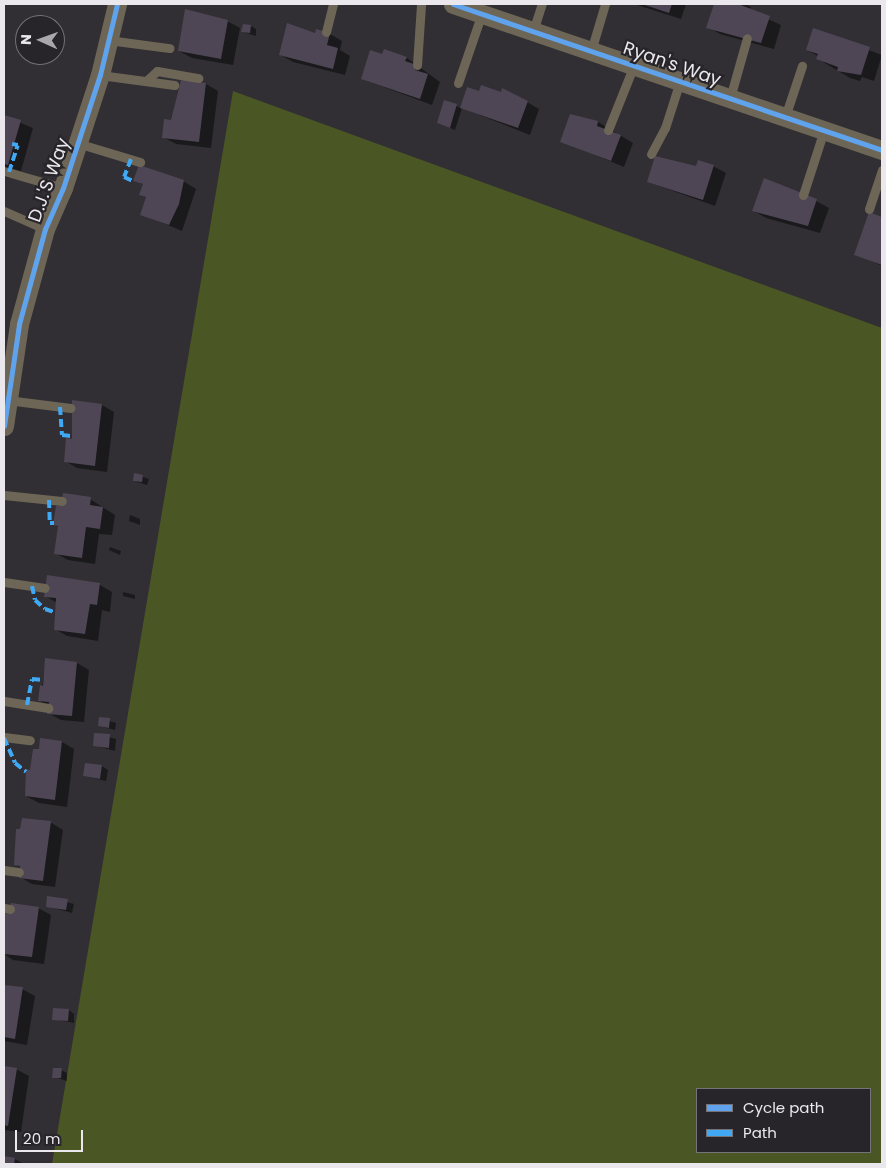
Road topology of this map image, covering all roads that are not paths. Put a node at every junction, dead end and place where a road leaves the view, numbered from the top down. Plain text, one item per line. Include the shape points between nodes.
1 (117, 4) edge
2 (333, 4) edge
3 (421, 4) edge
4 (453, 4) edge
5 (542, 4) edge
6 (605, 4) edge
7 (482, 14) junction
8 (533, 31) junction
9 (326, 32) dead end
10 (747, 38) dead end
11 (108, 40) junction
12 (170, 48) dead end
13 (591, 51) junction
14 (416, 65) dead end
15 (634, 65) junction
16 (802, 66) dead end
17 (100, 75) junction
18 (198, 78) dead end
19 (146, 81) junction
20 (680, 81) junction
21 (458, 83) dead end
22 (174, 85) dead end
23 (730, 98) junction
24 (785, 117) junction
25 (608, 130) dead end
26 (824, 130) junction
27 (77, 143) junction
28 (882, 150) edge
29 (651, 154) dead end
30 (140, 162) dead end
31 (882, 170) edge
32 (4, 171) edge
33 (63, 188) junction
34 (803, 195) dead end
35 (869, 209) dead end
36 (4, 211) edge
37 (45, 228) junction
38 (71, 408) dead end
39 (5, 414) edge
40 (4, 495) edge
41 (62, 501) dead end
42 (4, 582) edge
43 (46, 588) dead end
44 (4, 701) edge
45 (48, 708) dead end
46 (4, 737) edge
47 (30, 740) dead end
48 (4, 870) edge
49 (20, 872) dead end

1 - 11 street, D.J.'S Way
2 - 9 lane
3 - 14 lane
4 - 7 street, Ryan's Way
5 - 8 lane
6 - 13 lane
7 - 8 street, Ryan's Way
7 - 21 lane
8 - 13 street, Ryan's Way
10 - 23 lane
11 - 12 lane
11 - 17 street, D.J.'S Way
13 - 15 street, Ryan's Way
15 - 20 street, Ryan's Way
15 - 25 lane
16 - 24 lane
17 - 19 lane
17 - 27 street, D.J.'S Way
18 - 19 lane via 157,71
19 - 22 lane
20 - 23 street, Ryan's Way
20 - 29 lane via 665,128
23 - 24 street, Ryan's Way
24 - 26 street, Ryan's Way
26 - 28 street, Ryan's Way
26 - 34 lane
27 - 30 lane
27 - 33 street, D.J.'S Way
31 - 35 lane
32 - 33 lane
33 - 37 street, D.J.'S Way
36 - 37 lane
37 - 39 street, D.J.'S Way via 19,324
38 - 39 lane
40 - 41 lane
42 - 43 lane
44 - 45 lane
46 - 47 lane
48 - 49 lane

